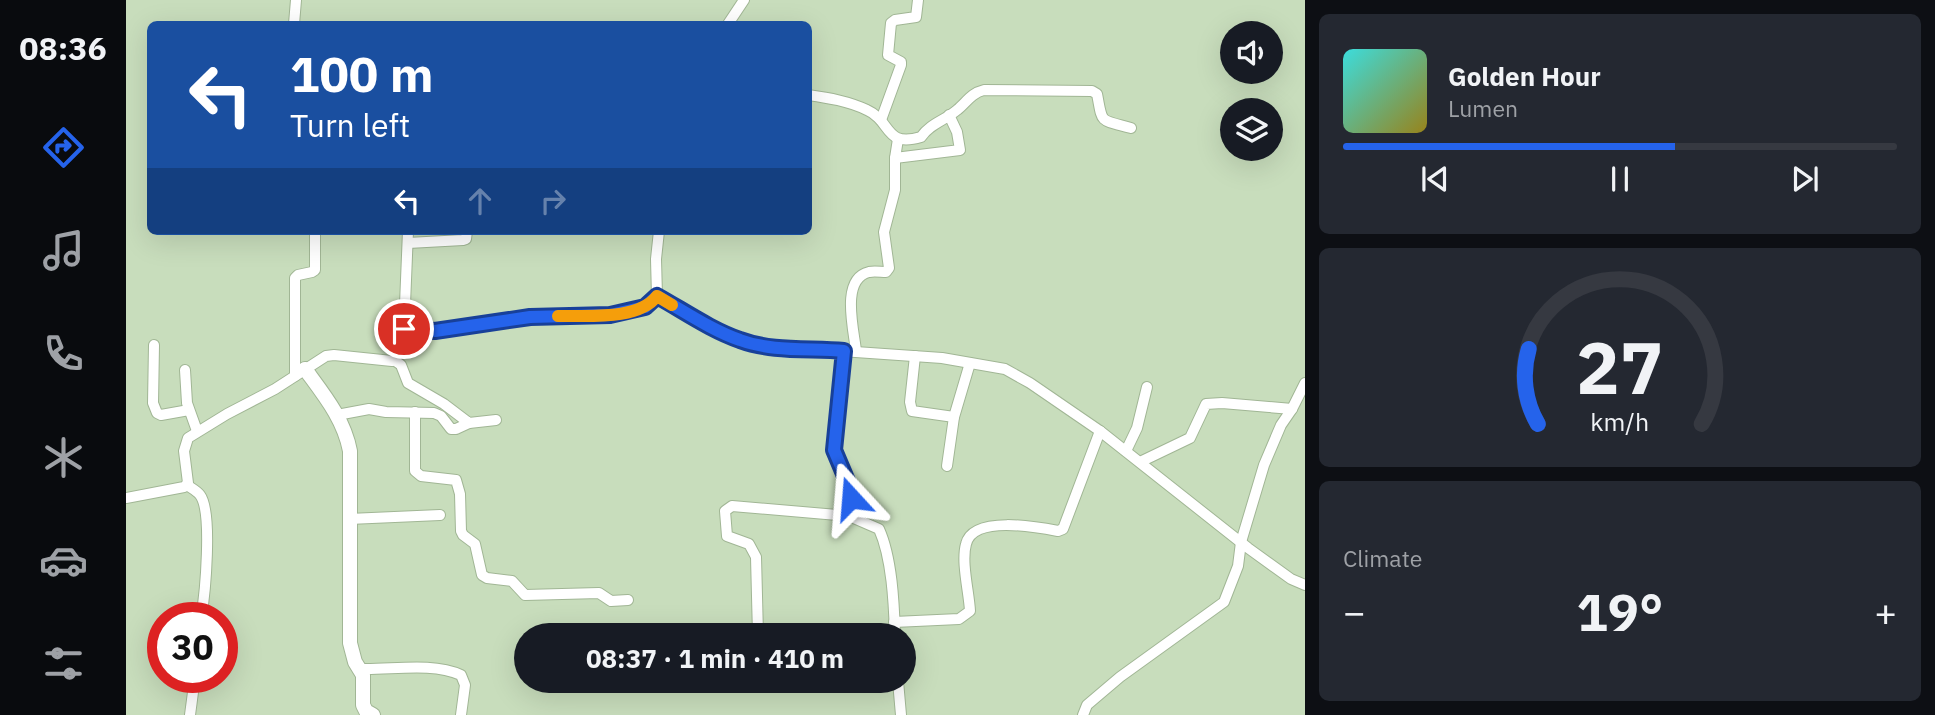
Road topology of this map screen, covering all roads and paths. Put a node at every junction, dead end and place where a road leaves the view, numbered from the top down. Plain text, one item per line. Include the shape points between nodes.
1 (296, 0) edge
2 (744, 0) edge
3 (918, 0) edge
4 (294, 21) edge
5 (730, 21) edge
6 (812, 96) edge
7 (949, 115) junction
8 (881, 121) junction
9 (1131, 128) dead end
10 (898, 139) junction
11 (895, 158) junction
12 (315, 235) edge
13 (466, 235) edge
14 (659, 235) edge
15 (408, 237) edge
16 (657, 296) junction
17 (404, 329) junction
18 (154, 345) dead end
19 (844, 351) junction
20 (856, 351) junction
21 (915, 356) junction
22 (394, 360) junction
23 (970, 363) junction
24 (185, 370) dead end
25 (300, 372) junction
26 (1305, 383) edge
27 (1147, 387) dead end
28 (1292, 409) junction
29 (189, 410) junction
30 (415, 412) junction
31 (337, 415) junction
32 (954, 417) junction
33 (496, 420) dead end
34 (469, 423) junction
35 (197, 431) junction
36 (1100, 431) junction
37 (1126, 451) junction
38 (1140, 462) junction
39 (947, 466) dead end
40 (187, 485) junction
41 (126, 498) edge
42 (440, 515) dead end
43 (849, 516) junction
44 (349, 519) junction
45 (1249, 548) junction
46 (1305, 585) edge
47 (628, 600) dead end
48 (203, 602) edge
49 (894, 622) joint
50 (758, 623) edge
51 (361, 669) junction
52 (193, 693) edge
53 (899, 693) edge
54 (190, 715) edge
55 (373, 715) edge
56 (461, 715) edge
57 (901, 715) edge
58 (1083, 715) edge

1 - 4 street
2 - 5 street
3 - 8 street via 916,17 891,23 888,55 901,64
6 - 8 street via 848,102 869,110
7 - 9 street via 984,90 1091,91 1097,94 1101,117
7 - 10 street via 930,125 920,137
7 - 11 street via 960,150
8 - 10 street
10 - 11 street
11 - 20 street via 895,190 884,232 888,271 862,275 851,293
12 - 25 street via 315,270 295,278
13 - 15 street via 463,240
14 - 16 street
15 - 17 street
16 - 17 street via 645,307 610,315 530,317 435,331
16 - 19 street via 740,341
17 - 22 street
18 - 29 street via 154,409 162,415
19 - 20 street
19 - 43 street via 834,450 850,488
20 - 21 street
21 - 23 street
21 - 32 street via 911,408 918,414
22 - 25 street via 334,355
22 - 34 street via 408,383
23 - 32 street
23 - 36 street via 1005,369
24 - 29 street
25 - 31 street
25 - 35 street
26 - 28 street
27 - 37 street
28 - 38 street via 1206,404 1190,438
28 - 45 street via 1264,465
29 - 35 street
30 - 31 street via 369,409
30 - 34 street via 442,416 451,429
30 - 47 street via 415,471 421,476 456,480 461,531 475,544 482,575 512,581 525,595 599,593 611,601
31 - 44 street via 350,451
32 - 39 street
33 - 34 street
35 - 40 street via 184,444
36 - 37 street
36 - 49 street via 1063,529 985,527 974,533 965,546 970,611 965,616
37 - 38 street
38 - 45 street
40 - 41 street
40 - 48 street via 201,496 206,513
42 - 44 street
43 - 49 street via 873,524 883,537
43 - 50 street via 732,506 725,511 727,536 749,544 756,557
44 - 51 street via 350,643
45 - 46 street
45 - 58 street via 1224,602 1120,677 1087,705
51 - 55 street via 363,705
51 - 56 street via 455,673 465,685
52 - 54 street
53 - 57 street

